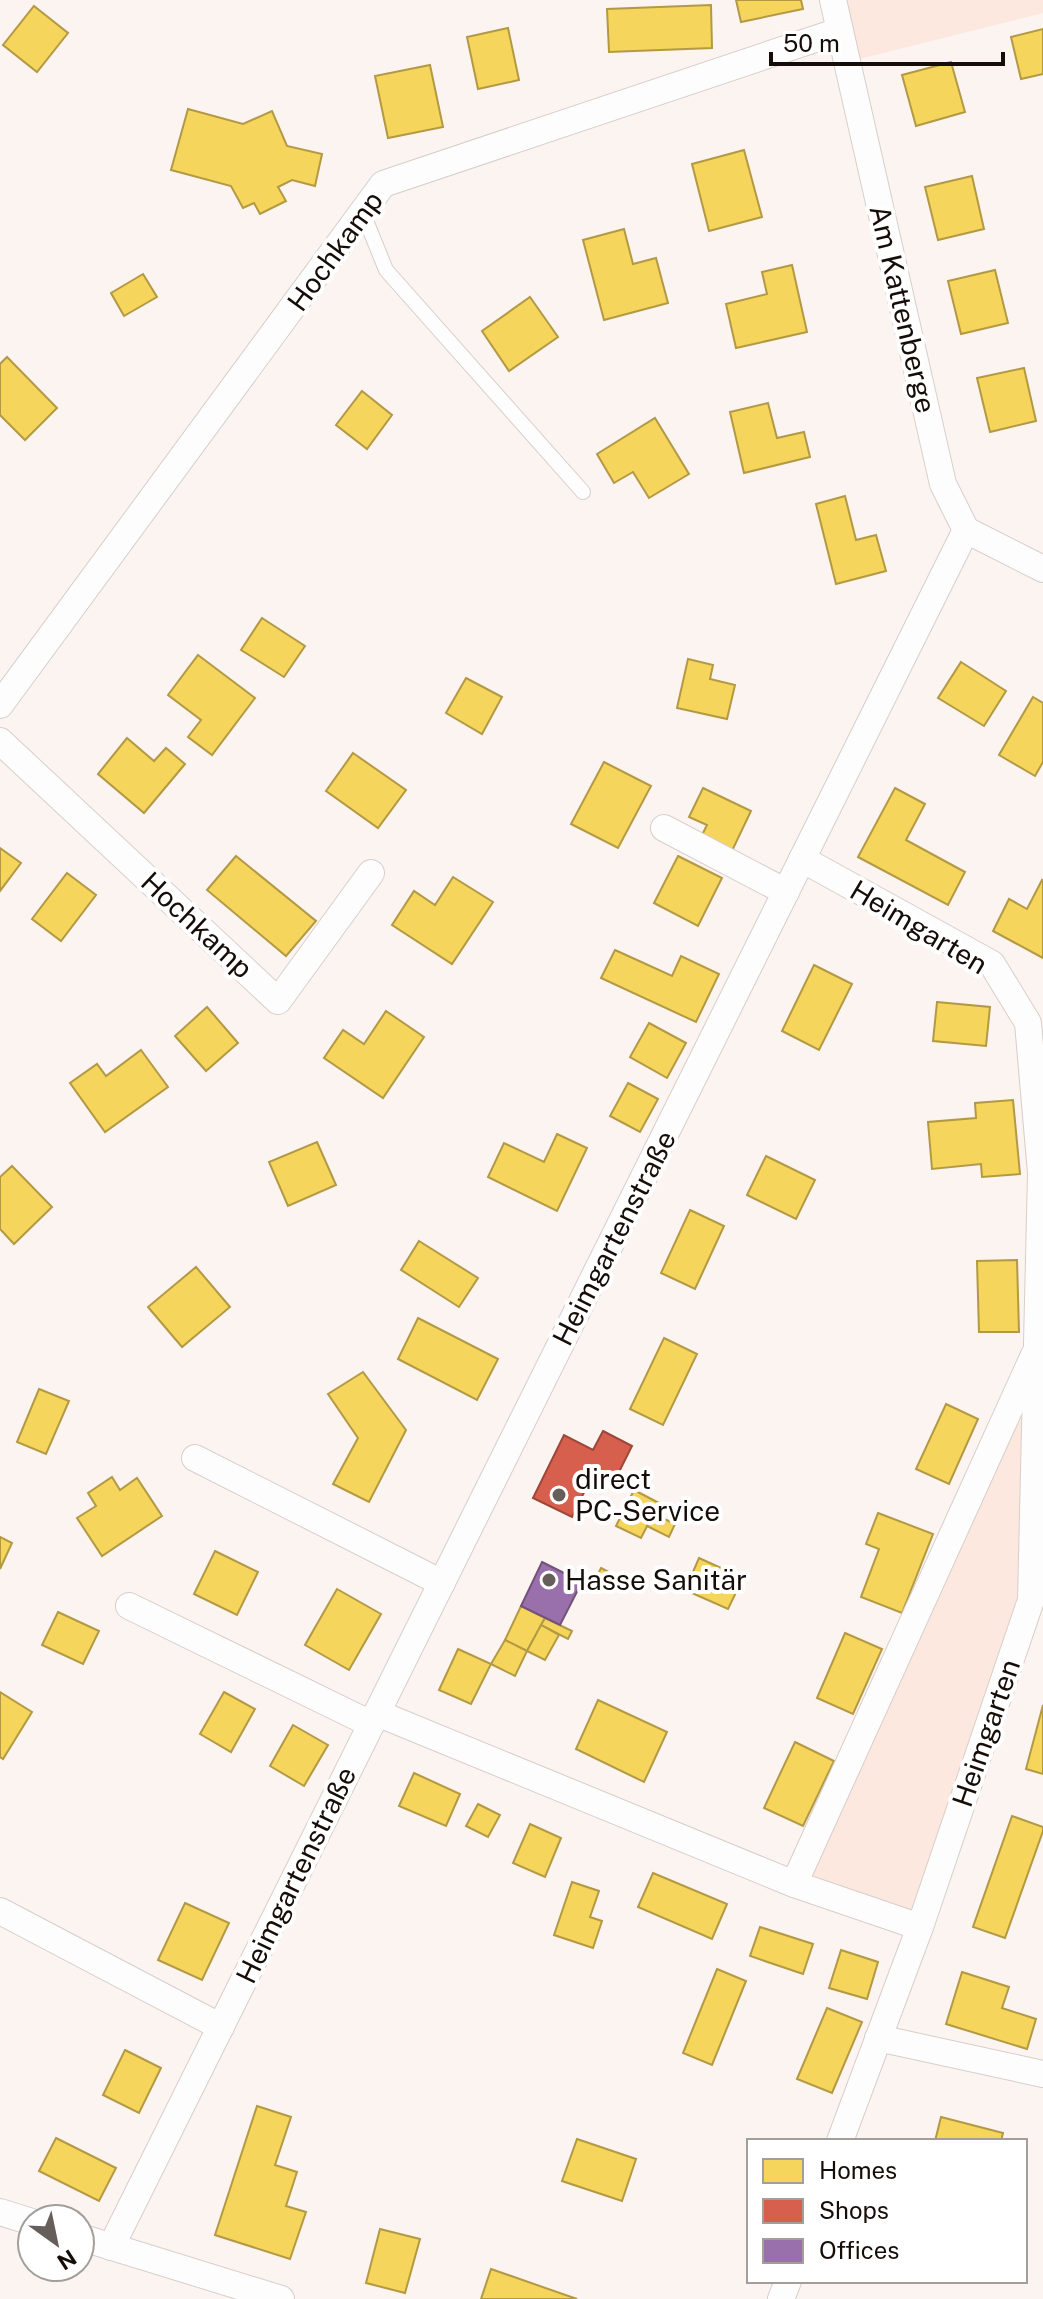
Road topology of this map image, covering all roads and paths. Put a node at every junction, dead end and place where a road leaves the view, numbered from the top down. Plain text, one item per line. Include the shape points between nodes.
1 (833, 0) edge
2 (839, 31) junction
3 (363, 213) junction
4 (583, 492) dead end
5 (966, 530) junction
6 (1043, 569) edge
7 (0, 705) edge
8 (0, 741) edge
9 (664, 828) dead end
10 (802, 859) junction
11 (371, 873) dead end
12 (786, 892) junction
13 (1038, 1344) junction
14 (195, 1458) dead end
15 (442, 1583) junction
16 (129, 1606) dead end
17 (374, 1718) junction
18 (794, 1884) junction
19 (0, 1911) edge
20 (920, 1927) junction
21 (221, 2027) junction
22 (878, 2038) junction
23 (1043, 2074) edge
24 (841, 2139) edge
25 (96, 2242) edge
26 (111, 2247) junction
27 (281, 2299) edge

1 - 2 street, Am Kattenberge
2 - 3 street, Hochkamp via 383,184
2 - 5 street, Am Kattenberge via 943,484
3 - 4 lane via 386,270
3 - 7 street, Hochkamp
5 - 6 street
5 - 10 street, Heimgartenstraße
8 - 11 street, Hochkamp via 278,1001
9 - 12 street
10 - 12 street, Heimgartenstraße
10 - 13 street, Heimgarten via 992,964 1028,1023 1041,1173
12 - 15 street, Heimgartenstraße
13 - 18 street, Heimgarten
13 - 20 street, Heimgarten via 1031,1600
14 - 15 street
15 - 17 street, Heimgartenstraße
16 - 17 street
17 - 18 street
17 - 21 street, Heimgartenstraße
18 - 20 street
19 - 21 street
20 - 22 street, Heimgarten
21 - 26 street, Heimgartenstraße
22 - 23 street
22 - 24 street, Heimgarten
25 - 26 street
26 - 27 street

